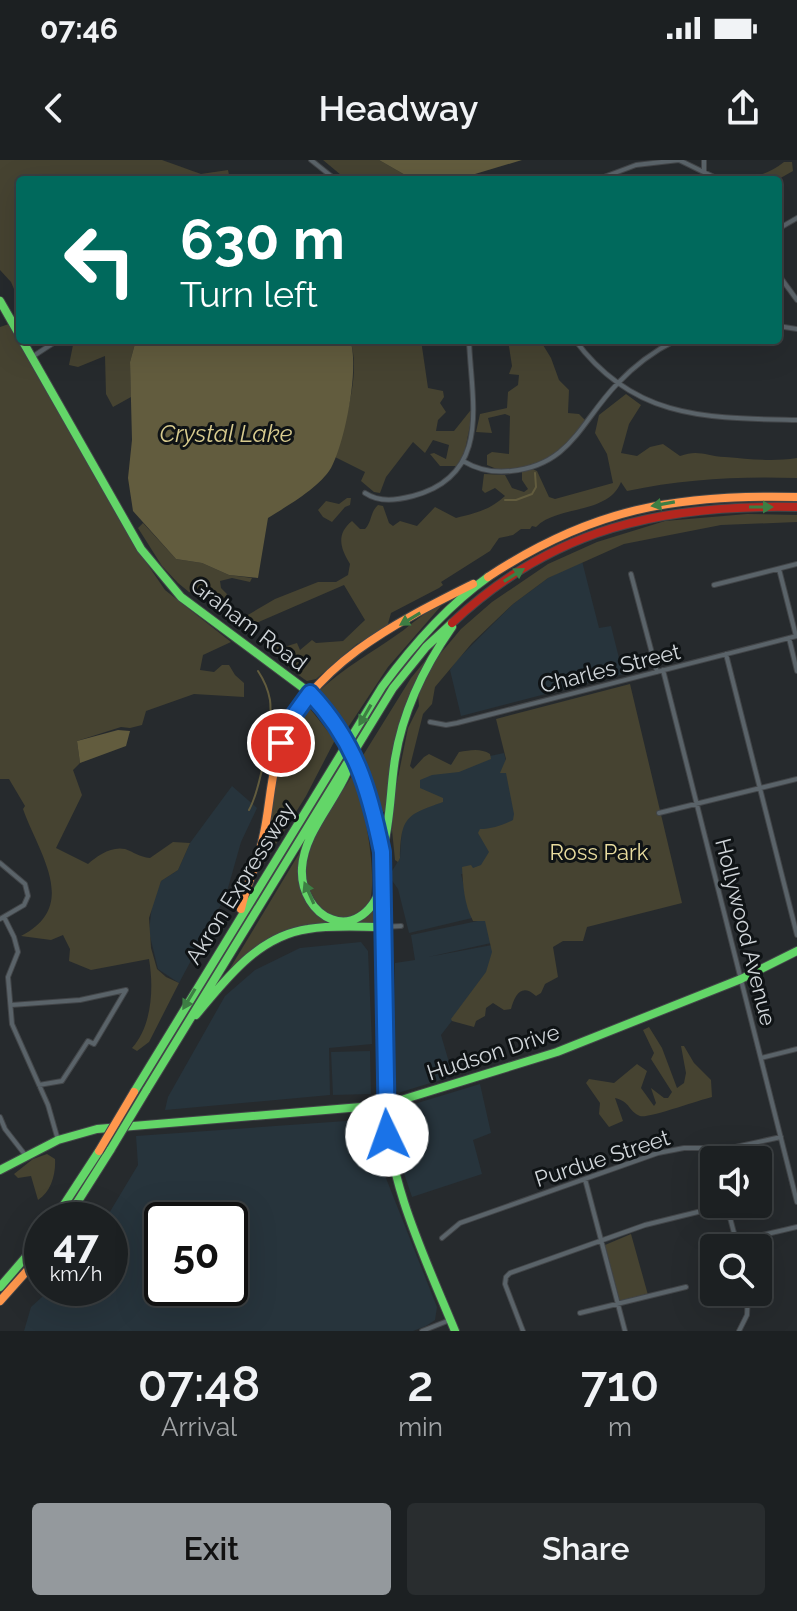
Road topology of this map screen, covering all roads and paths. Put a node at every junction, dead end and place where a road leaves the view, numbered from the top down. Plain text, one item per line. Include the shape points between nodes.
1 (311, 160) edge
2 (679, 160) edge
3 (704, 160) edge
4 (704, 171) junction
5 (331, 176) edge
6 (607, 176) edge
7 (713, 176) edge
8 (782, 279) edge
9 (797, 300) edge
10 (0, 301) edge
11 (16, 329) edge
12 (24, 344) edge
13 (52, 344) edge
14 (469, 344) edge
15 (579, 344) edge
16 (669, 344) edge
17 (32, 357) junction
18 (618, 383) junction
19 (797, 420) edge
20 (463, 461) junction
21 (365, 493) dead end
22 (797, 497) edge
23 (797, 507) edge
24 (797, 564) edge
25 (779, 568) junction
26 (631, 574) dead end
27 (491, 575) junction
28 (714, 585) dead end
29 (482, 597) junction
30 (797, 636) edge
31 (789, 638) junction
32 (726, 654) junction
33 (663, 670) junction
34 (797, 671) edge
35 (657, 672) junction
36 (310, 693) junction
37 (430, 722) dead end
38 (352, 756) junction
39 (797, 779) edge
40 (760, 788) junction
41 (697, 804) junction
42 (659, 813) dead end
43 (382, 852) junction
44 (0, 863) edge
45 (382, 886) junction
46 (240, 914) junction
47 (2, 918) edge
48 (401, 926) dead end
49 (383, 927) junction
50 (797, 935) edge
51 (797, 951) edge
52 (741, 979) junction
53 (11, 1005) junction
54 (178, 1038) junction
55 (797, 1049) edge
56 (761, 1058) junction
57 (39, 1085) junction
58 (385, 1105) junction
59 (0, 1117) edge
60 (2, 1126) edge
61 (781, 1137) junction
62 (58, 1140) junction
63 (26, 1156) junction
64 (0, 1170) edge
65 (585, 1179) junction
66 (66, 1202) edge
67 (77, 1202) edge
68 (797, 1202) edge
69 (797, 1227) edge
70 (734, 1234) edge
71 (772, 1234) edge
72 (442, 1238) dead end
73 (601, 1240) junction
74 (24, 1259) edge
75 (24, 1274) edge
76 (0, 1287) edge
77 (686, 1287) dead end
78 (0, 1301) edge
79 (618, 1305) junction
80 (747, 1306) edge
81 (580, 1313) dead end
82 (450, 1320) junction
83 (422, 1331) edge
84 (455, 1331) edge
85 (523, 1331) edge
86 (625, 1331) edge
87 (739, 1331) edge

1 - 5 street
2 - 4 street
2 - 6 street via 636,165
3 - 4 street
4 - 7 street
8 - 9 street
10 - 11 main road, Graham Road
12 - 17 main road, Graham Road
13 - 17 street
14 - 20 street via 475,419
15 - 18 street
16 - 18 street
17 - 36 main road, Graham Road via 160,576
18 - 19 street via 647,400 698,416
18 - 20 street via 572,443 552,459 505,472
20 - 21 street via 422,493 389,500
22 -> 27 main road, Akron Expressway via 722,497 635,509 562,533
29 -> 23 main road, Akron Expressway via 555,552 621,524 696,509
24 - 25 street
25 - 28 street
25 - 30 street
26 - 35 street
27 -> 36 main road via 372,641
27 -> 46 main road, Akron Expressway via 466,593 396,668
29 - 38 main road, Akron Expressway via 429,643
29 - 43 main road via 450,629 413,693 396,757
30 - 31 street, Charles Street
31 - 32 street, Charles Street
31 - 34 street
32 - 33 street, Charles Street
32 - 40 street
33 - 35 street, Charles Street
33 - 41 street, Hollywood Avenue
35 - 37 street, Charles Street via 457,723
36 - 43 main road, Graham Road, bridge via 354,755
36 - 46 main road via 281,743 261,850
45 -> 38 main road via 368,913 347,922 321,911 304,887 309,842
38 - 54 main road, Akron Expressway
39 - 40 street
40 - 41 street
40 - 50 street
41 - 42 street
41 - 52 street, Hollywood Avenue
43 - 45 main road, Graham Road
44 - 47 street via 28,892 24,905
45 - 49 main road, Graham Road
46 -> 66 main road, Akron Expressway, bridge
47 - 53 street via 18,952 8,977
48 - 49 street
49 - 54 main road via 303,930 274,940 240,967
49 - 58 main road, Graham Road
51 - 52 main road, Hudson Drive
52 - 56 street, Hollywood Avenue
52 - 58 main road, Hudson Drive via 557,1052
53 - 57 street via 12,1024
53 - 57 street via 126,990 94,1044 88,1041 62,1081
54 - 67 main road, Akron Expressway, bridge
55 - 56 street
56 - 61 street, Hollywood Avenue
57 - 62 street
58 - 62 main road, Hudson Drive via 102,1128
58 - 82 main road, Graham Road via 392,1161
59 - 60 street
60 - 63 street
61 - 65 street, Purdue Street via 731,1148 669,1150
61 - 68 street, Hollywood Avenue
62 - 63 main road, Hudson Drive
63 - 64 main road, Hudson Drive
65 - 72 street, Purdue Street via 460,1223
65 - 73 street
69 - 71 street
70 - 73 street via 729,1214 718,1207
73 - 79 street
73 - 85 street via 508,1275 507,1288
74 - 76 main road
75 - 78 main road
77 - 79 street
79 - 81 street
79 - 86 street
80 - 87 street
82 - 83 street
82 - 84 main road, Graham Road

